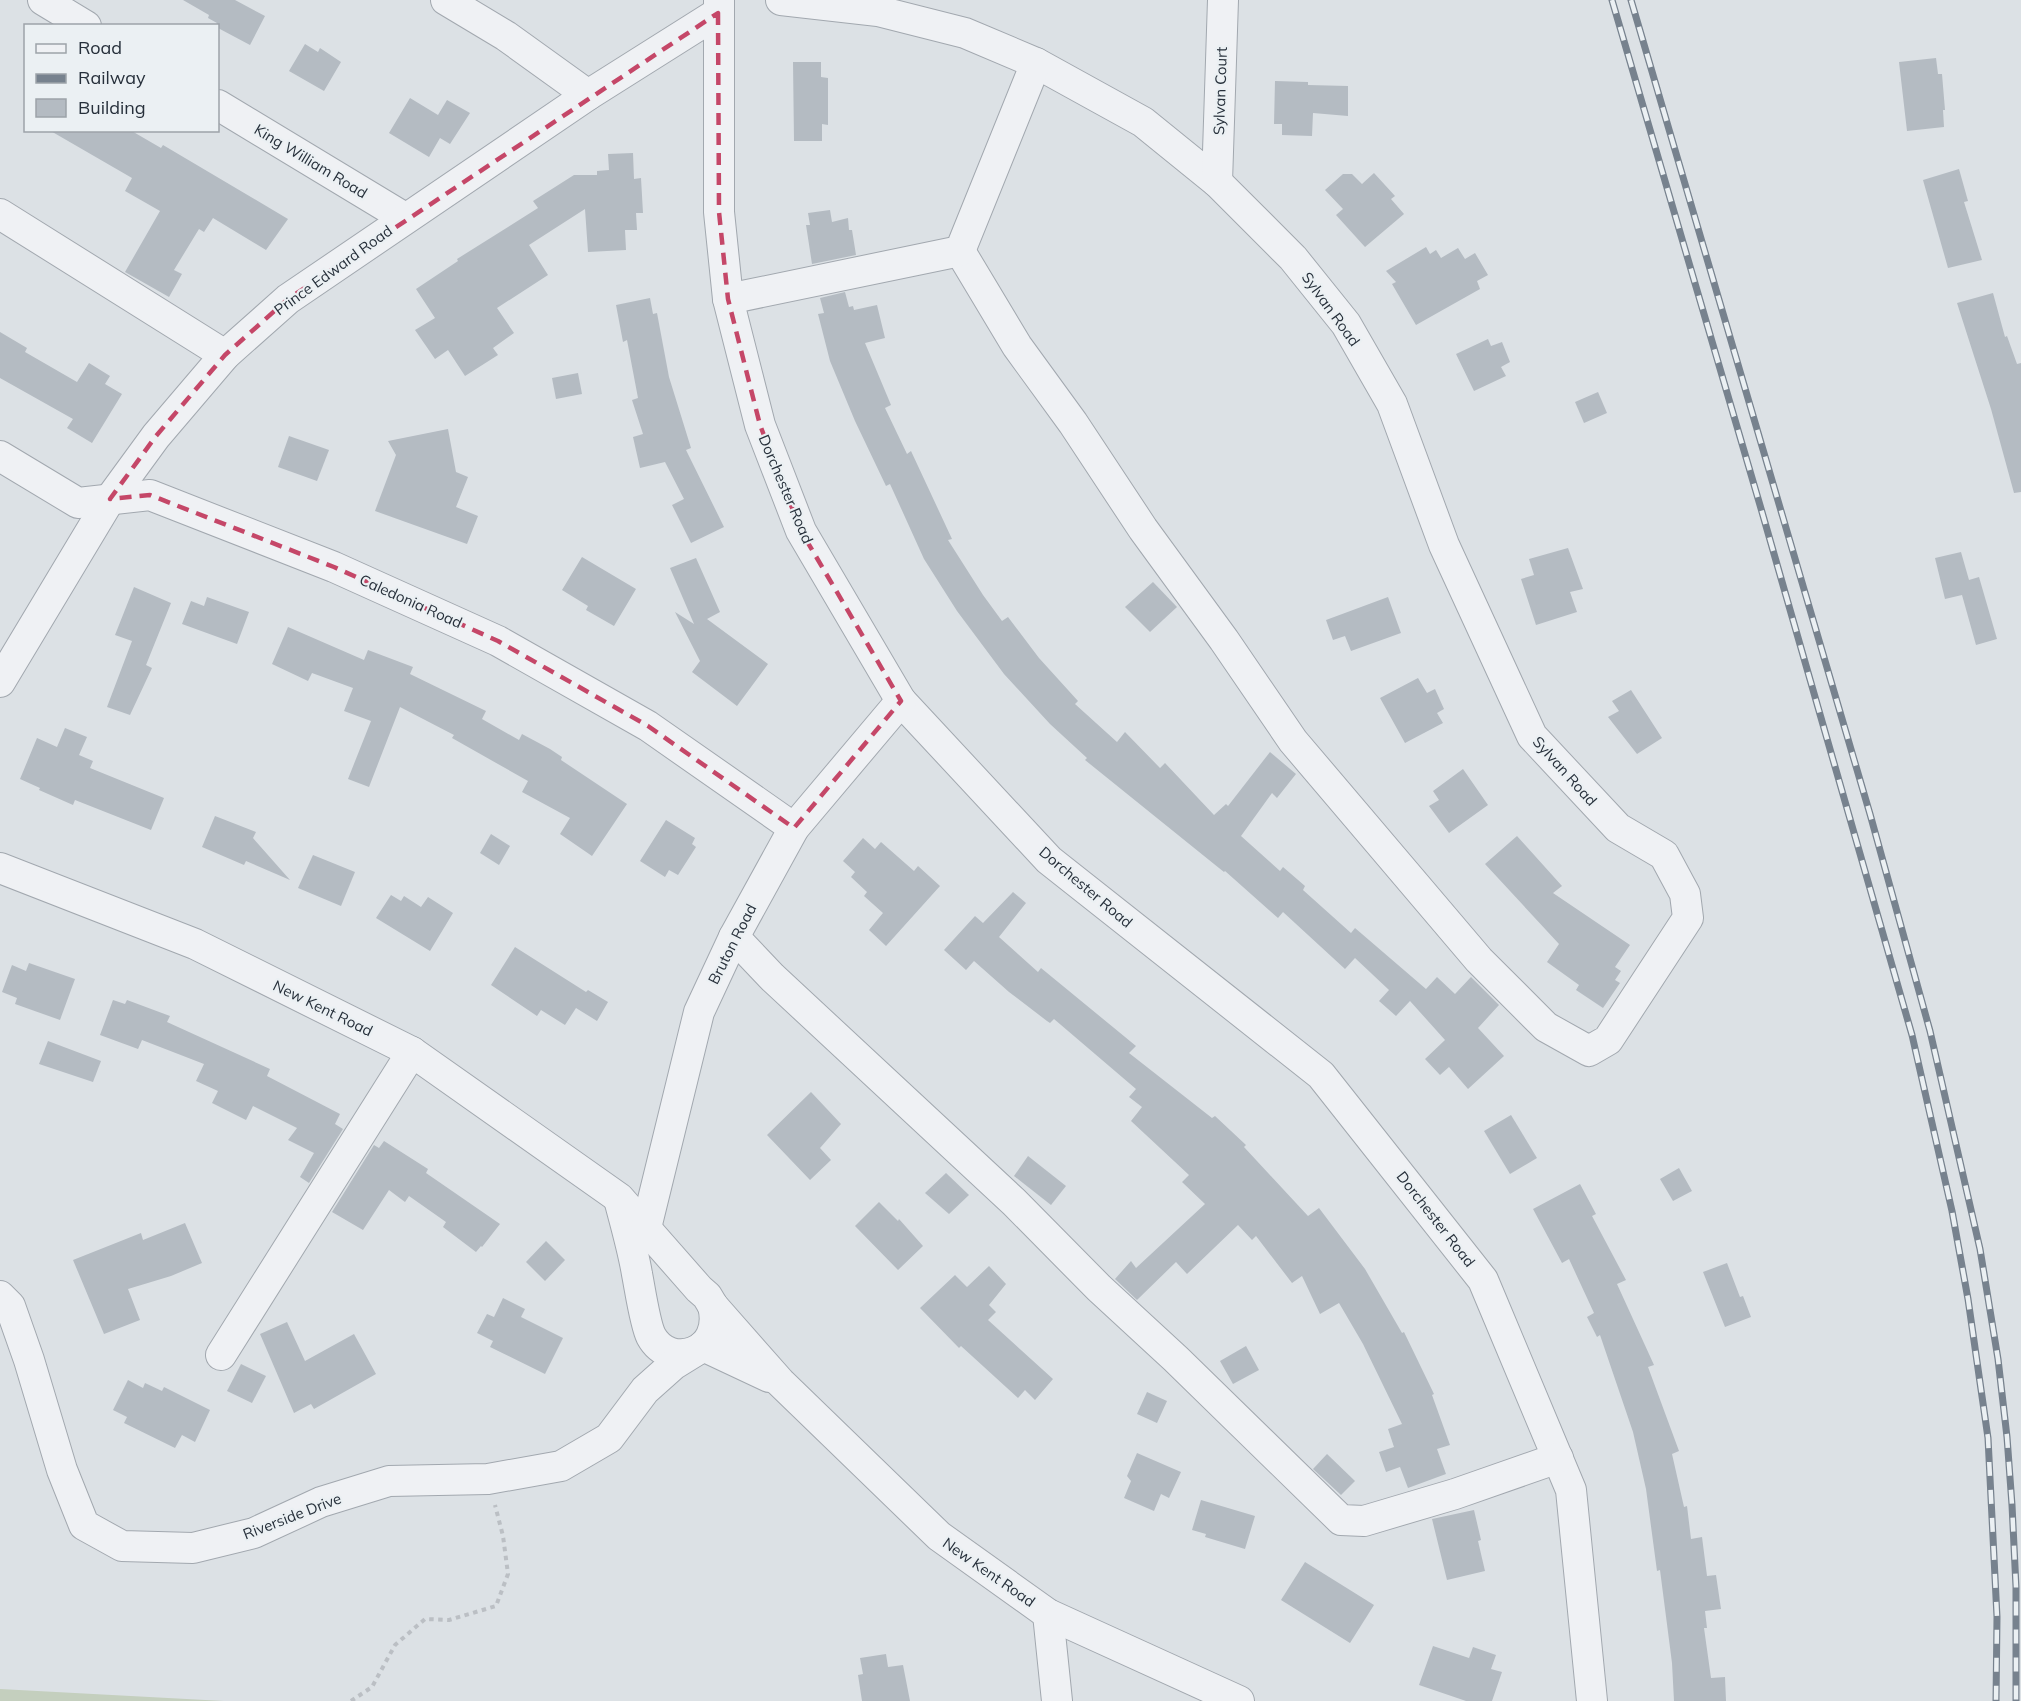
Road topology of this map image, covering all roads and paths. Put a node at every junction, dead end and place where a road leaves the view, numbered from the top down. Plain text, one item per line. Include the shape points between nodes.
1 (43, 0) edge
2 (446, 0) edge
3 (781, 0) edge
4 (1223, 0) edge
5 (719, 6) edge
6 (83, 24) edge
7 (1036, 63) junction
8 (588, 95) junction
9 (219, 106) edge
10 (1217, 182) junction
11 (0, 214) edge
12 (405, 218) junction
13 (960, 251) junction
14 (728, 299) junction
15 (225, 355) junction
16 (0, 456) edge
17 (110, 499) junction
18 (0, 682) edge
19 (901, 701) junction
20 (794, 828) junction
21 (0, 868) edge
22 (734, 937) junction
23 (412, 1052) junction
24 (619, 1198) junction
25 (646, 1228) junction
26 (0, 1296) edge
27 (706, 1297) junction
28 (647, 1322) junction
29 (698, 1349) junction
30 (221, 1355) dead end
31 (780, 1382) junction
32 (645, 1390) junction
33 (1558, 1458) junction
34 (488, 1479) junction
35 (1048, 1614) junction
36 (351, 1701) edge
37 (1057, 1701) edge
38 (1239, 1701) edge
39 (1592, 1701) edge

1 - 6 street
2 - 8 street via 506,36
3 - 7 street, Sylvan Road via 878,11 965,33
4 - 10 street, Sylvan Court
5 - 8 street, Prince Edward Road
5 - 14 street, Dorchester Road via 719,212
7 - 10 street, Sylvan Road via 1143,122
7 - 13 street
8 - 12 street, Prince Edward Road
9 - 12 street, King William Road
10 - 13 street, Sylvan Road via 1293,258 1346,324 1392,404 1444,545 1532,736 1618,828 1664,855 1685,894 1688,918 1608,1040 1589,1051 1546,1027 1479,960 1293,741 1017,346
11 - 15 street
12 - 15 street, Prince Edward Road via 288,299
13 - 14 street
14 - 19 street, Dorchester Road via 759,425 801,531
15 - 17 street, Prince Edward Road via 156,436
16 - 17 street, Caledonia Road via 78,503
17 - 18 street, Prince Edward Road
17 - 20 street, Caledonia Road via 150,495 334,567 498,640 648,726
19 - 20 street, Bruton Road
19 - 33 street, Dorchester Road via 1049,860 1321,1075 1483,1280
20 - 22 street, Bruton Road
21 - 23 street, New Kent Road via 195,944
22 - 25 street, Bruton Road via 699,1012
22 - 33 street via 1341,1520 1364,1521
23 - 24 street, New Kent Road
23 - 30 street
24 - 25 street, New Kent Road
24 - 28 street, New Kent Road
25 - 27 street, New Kent Road
26 - 34 street, Riverside Drive via 10,1306 62,1470 84,1525 122,1546 193,1548 254,1533 321,1502 388,1481
27 - 28 street via 688,1285 666,1288 650,1305
27 - 29 street via 716,1317 715,1328 711,1338
27 - 31 street, New Kent Road
28 - 29 street, New Kent Road via 660,1347 682,1354
28 - 32 street
29 - 31 street, New Kent Road
29 - 32 street, Riverside Drive
31 - 35 street, New Kent Road via 939,1536
32 - 34 street, Riverside Drive via 609,1438 561,1466
33 - 39 street, Dorchester Road via 1571,1490
34 - 36 path via 508,1574 496,1606 449,1620 425,1619 394,1645 372,1687
35 - 37 street
35 - 38 street, New Kent Road

